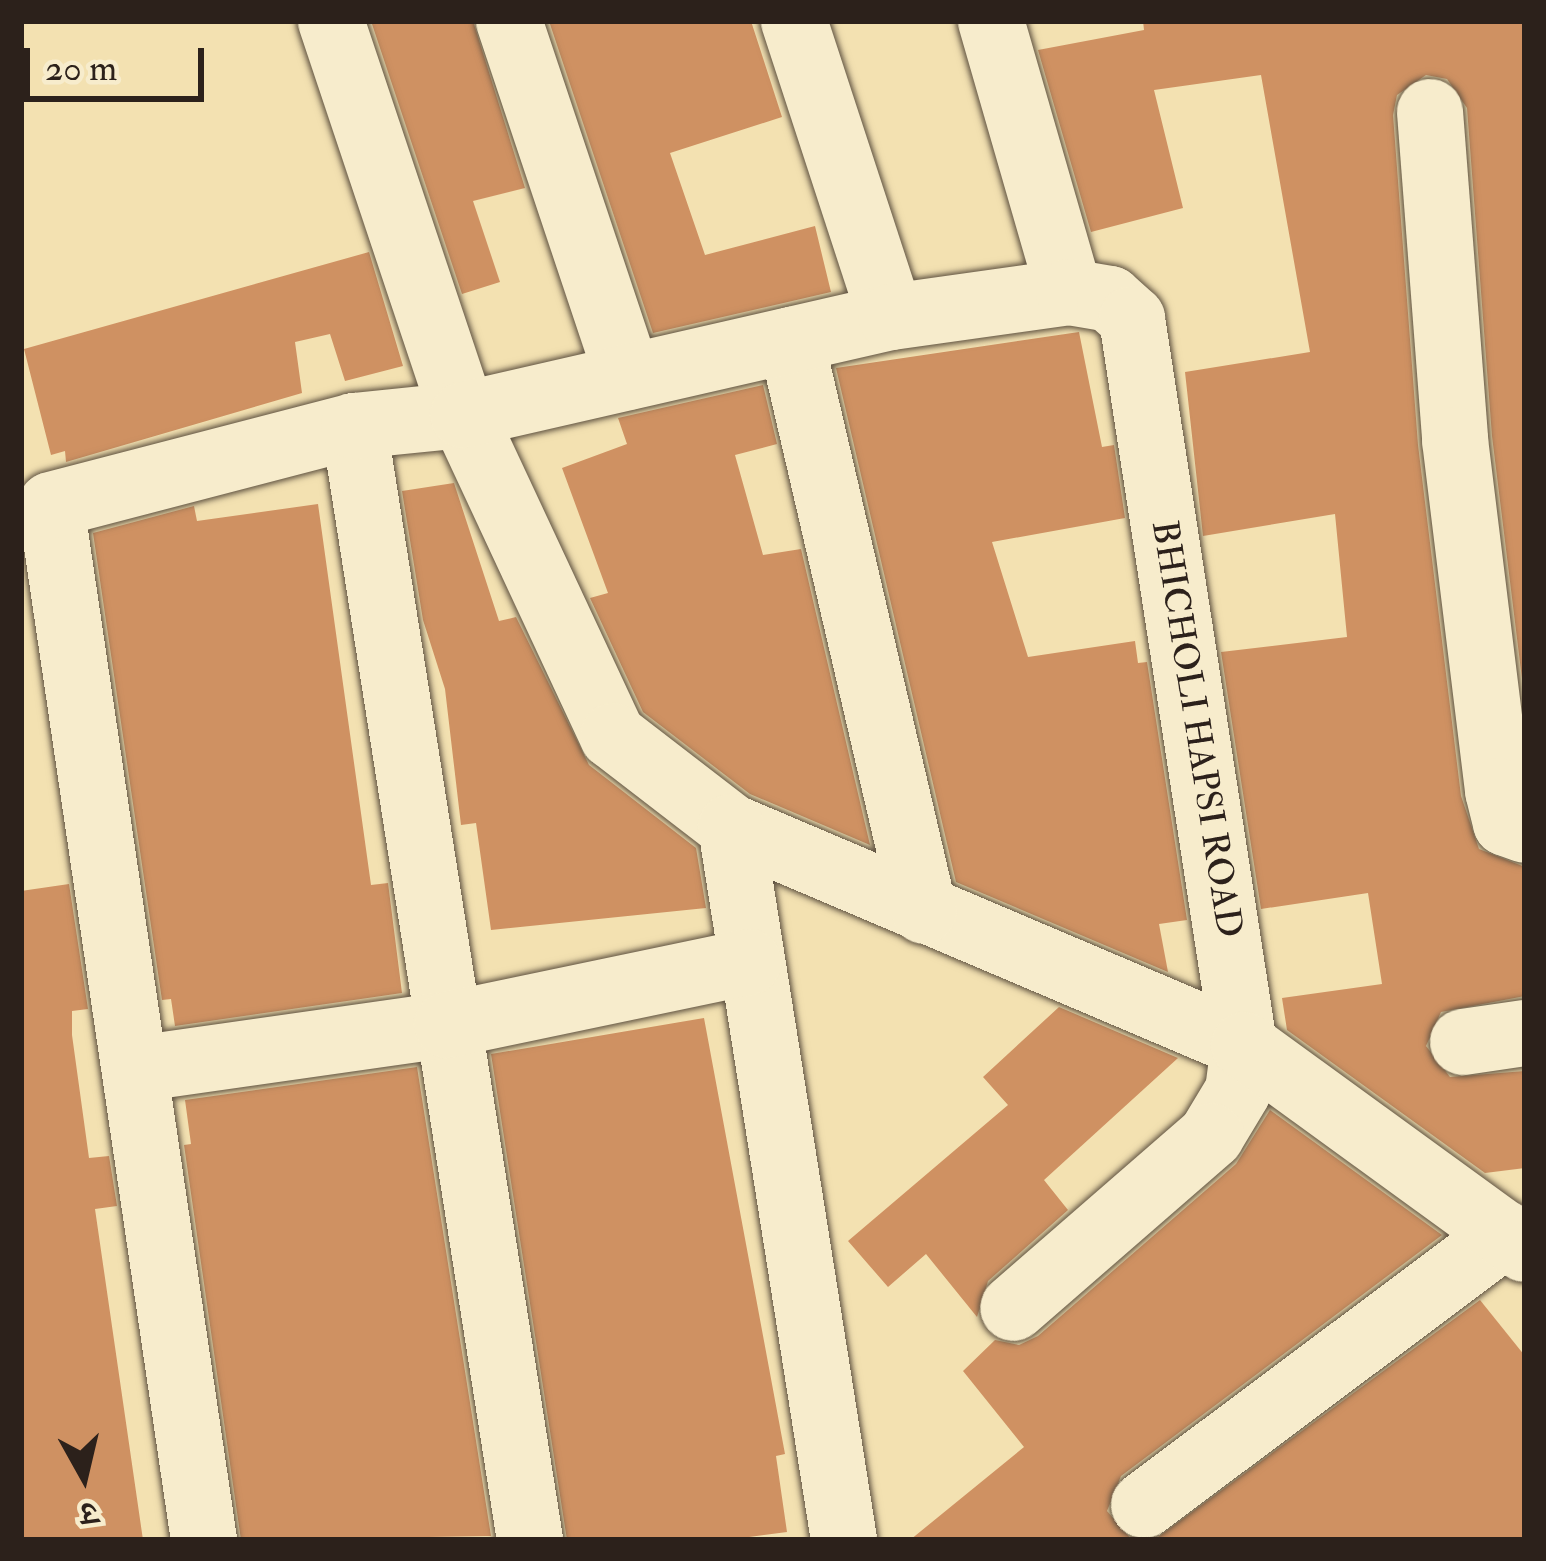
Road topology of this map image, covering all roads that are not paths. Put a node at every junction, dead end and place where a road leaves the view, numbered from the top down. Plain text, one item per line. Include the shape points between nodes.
1 (331, 21) edge
2 (509, 21) edge
3 (794, 21) edge
4 (991, 21) edge
5 (1430, 112) dead end
6 (1069, 292) junction
7 (891, 316) junction
8 (791, 340) junction
9 (628, 377) junction
10 (463, 415) junction
11 (354, 427) junction
12 (731, 826) junction
13 (1525, 830) edge
14 (924, 911) junction
15 (748, 962) junction
16 (447, 1025) junction
17 (1244, 1045) junction
18 (136, 1069) junction
19 (1515, 1242) edge
20 (1013, 1308) dead end
21 (1144, 1504) dead end
22 (204, 1540) edge
23 (530, 1540) edge
24 (844, 1540) edge

1 - 10 street
2 - 9 street
3 - 7 street
4 - 6 street
5 - 13 street via 1455,440 1498,790 1506,823
6 - 7 street, BHICHOLI HAPSI ROAD
6 - 17 street, BHICHOLI HAPSI ROAD via 1110,299 1132,319
7 - 8 street, BHICHOLI HAPSI ROAD
8 - 9 street, BHICHOLI HAPSI ROAD
8 - 14 street
9 - 10 street, BHICHOLI HAPSI ROAD
10 - 11 street, BHICHOLI HAPSI ROAD
10 - 12 street via 613,736
11 - 16 street
11 - 18 street, BHICHOLI HAPSI ROAD via 51,506
12 - 14 street
12 - 15 street
14 - 17 street
15 - 16 street
15 - 24 street
16 - 18 street
16 - 23 street
17 - 19 street
17 - 20 street via 1238,1091 1211,1136
18 - 22 street
19 - 21 street

